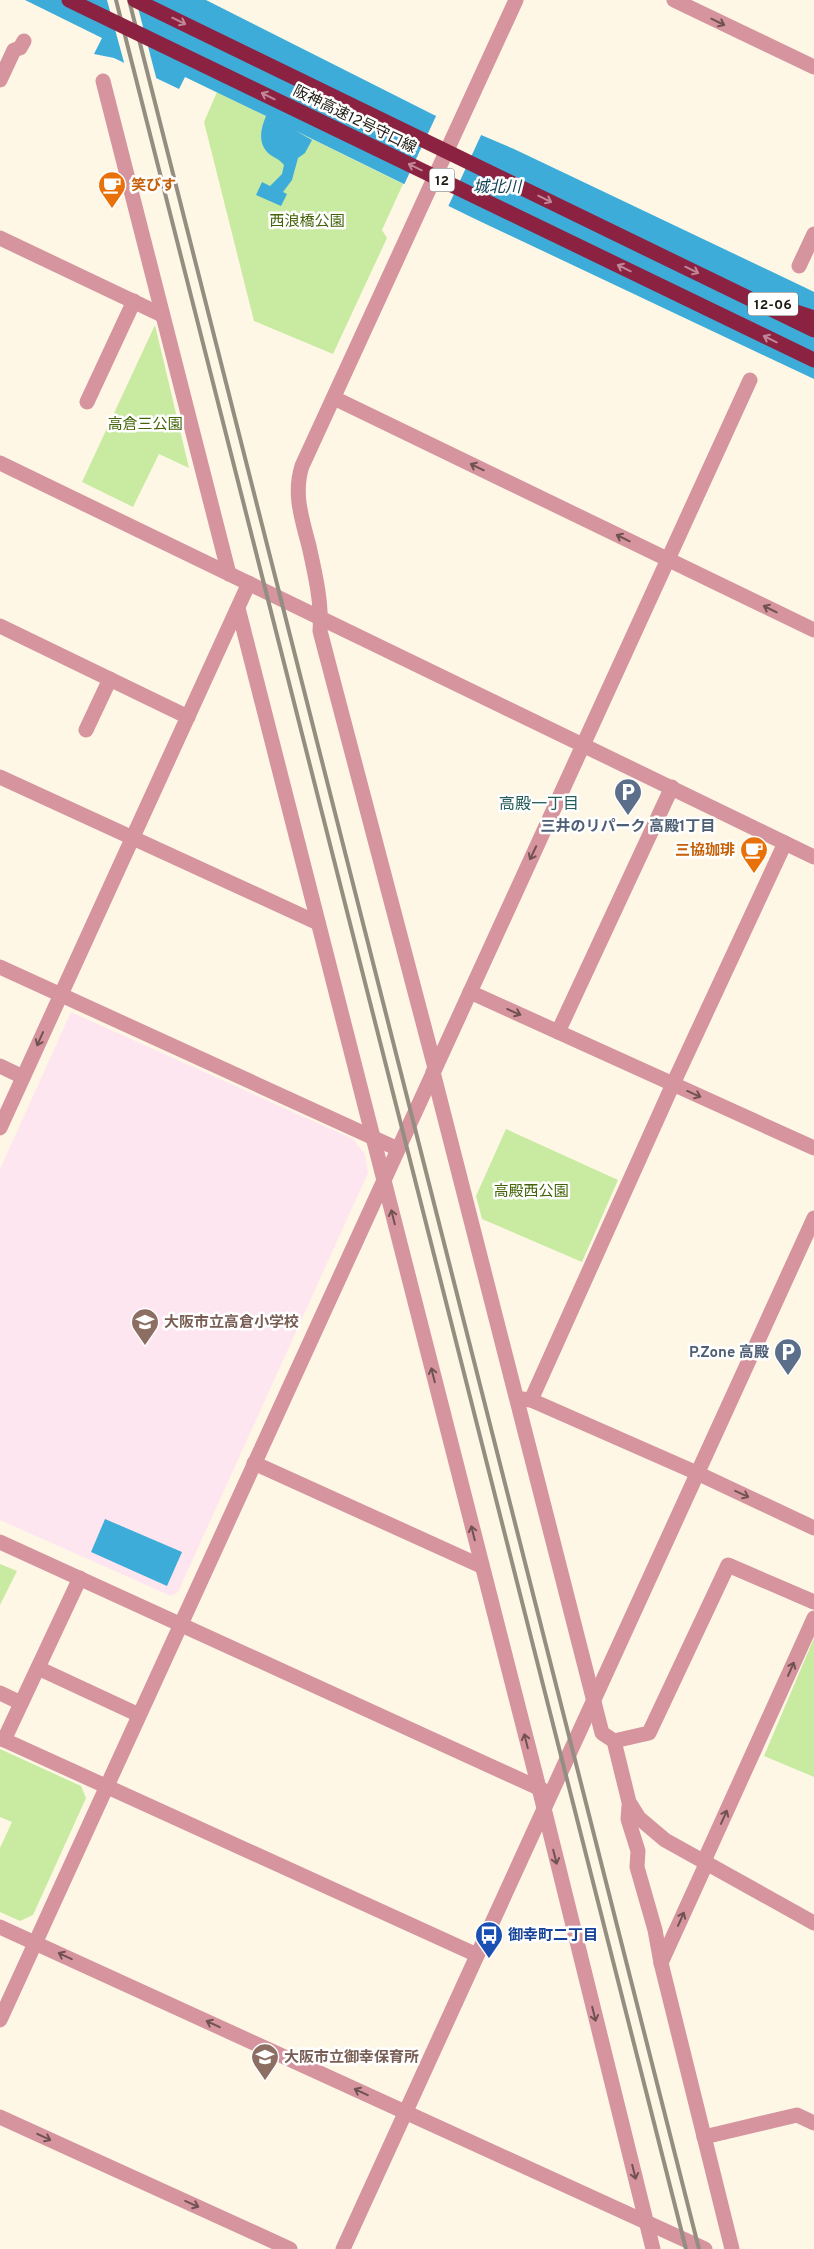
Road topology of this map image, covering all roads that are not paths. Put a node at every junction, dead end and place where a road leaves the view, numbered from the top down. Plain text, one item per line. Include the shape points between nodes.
1 (69, 0) edge
2 (135, 0) edge
3 (516, 0) edge
4 (674, 0) edge
5 (24, 41) dead end
6 (814, 67) edge
7 (0, 79) edge
8 (103, 81) dead end
9 (814, 234) edge
10 (0, 238) edge
11 (799, 266) dead end
12 (732, 290) junction
13 (134, 301) junction
14 (162, 315) junction
15 (814, 318) edge
16 (814, 330) edge
17 (814, 360) edge
18 (750, 380) dead end
19 (334, 398) junction
20 (87, 402) dead end
21 (0, 463) edge
22 (667, 560) junction
23 (229, 574) junction
24 (249, 583) junction
25 (238, 608) junction
26 (321, 618) junction
27 (0, 626) edge
28 (814, 630) edge
29 (110, 679) junction
30 (188, 717) junction
31 (86, 730) dead end
32 (583, 746) junction
33 (0, 777) edge
34 (672, 787) junction
35 (133, 838) junction
36 (785, 843) junction
37 (814, 857) edge
38 (318, 922) junction
39 (0, 967) edge
40 (470, 992) junction
41 (60, 995) junction
42 (558, 1032) junction
43 (0, 1066) edge
44 (434, 1070) junction
45 (23, 1077) junction
46 (673, 1084) junction
47 (0, 1128) edge
48 (373, 1138) junction
49 (814, 1148) edge
50 (398, 1149) junction
51 (384, 1180) junction
52 (814, 1218) edge
53 (525, 1399) junction
54 (254, 1463) junction
55 (697, 1473) junction
56 (814, 1528) edge
57 (0, 1542) edge
58 (481, 1566) junction
59 (80, 1578) junction
60 (814, 1602) edge
61 (814, 1618) edge
62 (180, 1624) junction
63 (38, 1668) junction
64 (0, 1694) edge
65 (594, 1699) junction
66 (21, 1703) junction
67 (139, 1715) junction
68 (2, 1739) edge
69 (614, 1741) junction
70 (106, 1786) junction
71 (545, 1791) junction
72 (629, 1802) junction
73 (544, 1809) junction
74 (706, 1862) junction
75 (814, 1923) edge
76 (0, 1926) edge
77 (35, 1943) junction
78 (477, 1955) junction
79 (661, 1963) junction
80 (0, 2020) edge
81 (405, 2112) junction
82 (0, 2117) edge
83 (814, 2123) edge
84 (704, 2137) junction
85 (646, 2222) junction
86 (290, 2249) edge
87 (343, 2249) edge
88 (653, 2249) edge
89 (705, 2249) edge
90 (732, 2249) edge

17 -> 1 highway, 阪神高速12号守口線 / 12, bridge
2 -> 12 highway, 阪神高速12号守口線 / 12, bridge
3 - 19 street, bridge
4 -> 6 street
5 - 7 street via 20,48 14,50
8 - 14 street
9 - 11 street
10 - 13 street
12 - 15 highway, 12-06, bridge
12 - 16 highway, 阪神高速12号守口線 / 12, bridge
13 - 14 street
13 - 20 street
14 - 23 street
18 - 22 street
22 -> 19 street
19 - 26 street via 302,466 297,491 314,567
21 - 23 street
28 -> 22 street
22 - 32 street
23 - 24 street
24 - 25 street
24 - 26 street
25 - 30 street
25 - 38 street
26 - 32 street
26 - 44 street via 320,631
27 - 29 street
29 - 30 street
29 - 31 street
30 - 35 street
32 - 34 street
32 -> 40 street
33 - 35 street
34 - 36 street
34 - 42 street
35 - 38 street
35 - 41 street
36 - 37 street
36 - 46 street
38 - 48 street
39 - 41 street
40 -> 42 street
40 - 44 street
41 -> 45 street
41 - 48 street
42 - 46 street
43 - 45 street
44 - 50 street
44 - 53 street
45 - 47 street
46 -> 49 street
46 - 53 street
48 - 50 street
48 - 51 street
50 - 51 street
51 - 54 street
58 -> 51 street
52 - 55 street
53 - 55 street
53 - 65 street
54 - 58 street
54 - 62 street
55 -> 56 street
55 - 65 street
57 - 59 street
71 -> 58 street
59 - 62 street
59 - 63 street
60 - 69 street via 728,1565 649,1733
74 -> 61 street
62 - 67 street
62 - 71 street
63 - 66 street
63 - 67 street
64 - 66 street
65 - 69 street via 602,1733
65 - 71 street
66 - 68 street
67 - 70 street
68 - 70 street
69 - 72 street
70 - 77 street
70 - 78 street
71 - 73 street
72 - 74 street via 638,1818 653,1831
72 - 79 street via 628,1819 638,1851 637,1867
73 - 78 street
73 -> 85 street
74 - 75 street
79 -> 74 street
76 - 77 street
77 - 80 street
81 -> 77 street
78 - 81 street
79 - 84 street
81 - 85 street
81 - 87 street
82 -> 86 street
83 - 84 street via 797,2115
84 - 90 street
85 - 88 street
85 - 89 street

